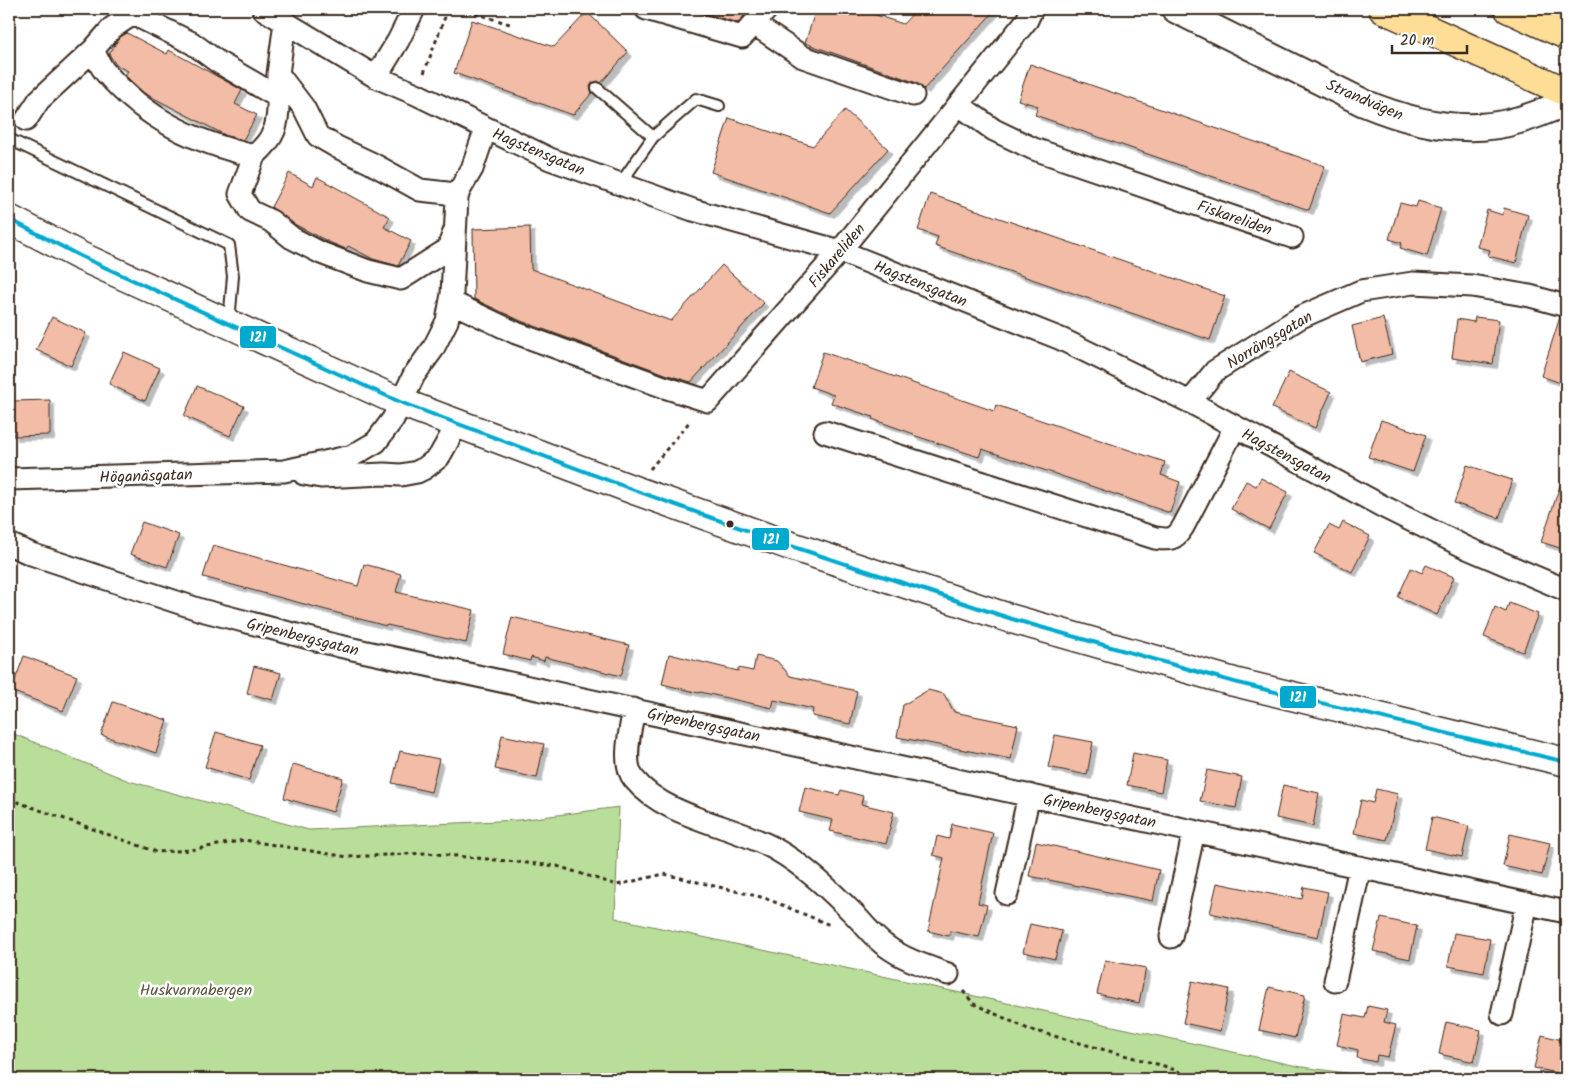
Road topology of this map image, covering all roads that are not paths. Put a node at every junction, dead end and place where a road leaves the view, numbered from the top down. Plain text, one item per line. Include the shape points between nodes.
1 (263, 9) edge
2 (414, 9) edge
3 (646, 9) edge
4 (1032, 9) edge
5 (1175, 9) edge
6 (1383, 9) edge
7 (135, 11) edge
8 (1515, 11) edge
9 (760, 16) edge
10 (285, 22) junction
11 (1566, 36) edge
12 (93, 50) junction
13 (278, 74) junction
14 (376, 77) junction
15 (597, 88) dead end
16 (1566, 92) edge
17 (913, 95) dead end
18 (278, 97) junction
19 (1566, 102) edge
20 (959, 105) junction
21 (719, 106) dead end
22 (26, 120) dead end
23 (486, 128) junction
24 (652, 137) junction
25 (9, 139) edge
26 (254, 156) junction
27 (620, 184) junction
28 (457, 198) junction
29 (9, 219) edge
30 (456, 230) junction
31 (1292, 236) dead end
32 (840, 251) junction
33 (451, 302) junction
34 (1566, 306) edge
35 (229, 323) junction
36 (400, 402) junction
37 (1190, 402) junction
38 (458, 423) junction
39 (1235, 427) junction
40 (825, 432) dead end
41 (284, 471) junction
42 (9, 479) edge
43 (9, 544) edge
44 (1566, 590) edge
45 (634, 709) junction
46 (1566, 762) edge
47 (1029, 795) junction
48 (1194, 831) junction
49 (1360, 867) junction
50 (1007, 894) dead end
51 (1527, 903) junction
52 (1566, 912) edge
53 (1171, 937) dead end
54 (948, 974) road end
55 (1335, 981) dead end
56 (1502, 1014) dead end

1 - 10 street, Hagstensgatan
2 - 14 street
3 - 9 street via 742,37
4 - 20 street, Fiskareliden via 1028,20
5 - 19 street, Strandvägen via 1392,114 1447,126 1479,128 1518,121
6 - 16 highway
7 - 12 street via 112,28
7 - 18 street
8 - 11 highway
9 - 17 street via 803,57
10 - 13 street
10 - 14 street, Hagstensgatan
12 - 22 street via 39,100
12 - 26 street via 105,72 158,119 189,136
13 - 18 street
13 - 28 street via 304,108 318,136 420,190 447,193
14 - 23 street, Hagstensgatan
15 - 24 lane
18 - 26 street via 279,118 269,143
20 - 31 street, Fiskareliden via 994,130 1034,149
20 - 32 street, Fiskareliden
21 - 24 lane via 696,99
23 - 27 street, Hagstensgatan via 550,159
23 - 28 street via 472,169
24 - 27 lane
25 - 35 lane via 229,244 233,276
26 - 30 street via 240,194 250,211 320,253 368,271 401,279 448,249
27 - 32 street, Hagstensgatan via 693,210
28 - 30 street, Höganäsgatan
29 - 35 main road via 80,256
30 - 33 street, Höganäsgatan
32 - 33 street, Fiskareliden via 708,400 516,333
32 - 37 street, Hagstensgatan via 1061,339
33 - 36 street, Höganäsgatan via 447,322
34 - 37 street, Norrängsgatan via 1472,286 1413,283 1361,291 1301,317 1215,371
35 - 36 main road
36 - 38 main road
36 - 41 street, Höganäsgatan via 393,419 376,442 360,452
37 - 39 street, Hagstensgatan
38 - 41 street, Höganäsgatan via 439,457 417,472 321,477
38 - 46 main road via 788,545 1012,619 1234,682
39 - 40 street via 1183,527 1178,535 1168,540
39 - 44 street, Hagstensgatan via 1407,519
41 - 42 street, Höganäsgatan
43 - 45 street, Gripenbergsgatan via 201,610 340,646
45 - 47 street, Gripenbergsgatan
45 - 54 street, Gripenbergsgatan via 627,761 632,778 648,794 678,810 774,848 802,865 885,946 909,960
47 - 48 street, Gripenbergsgatan
47 - 50 street
48 - 49 street, Gripenbergsgatan
48 - 53 street
49 - 51 street, Gripenbergsgatan
49 - 55 street
51 - 52 street, Gripenbergsgatan
51 - 56 street

